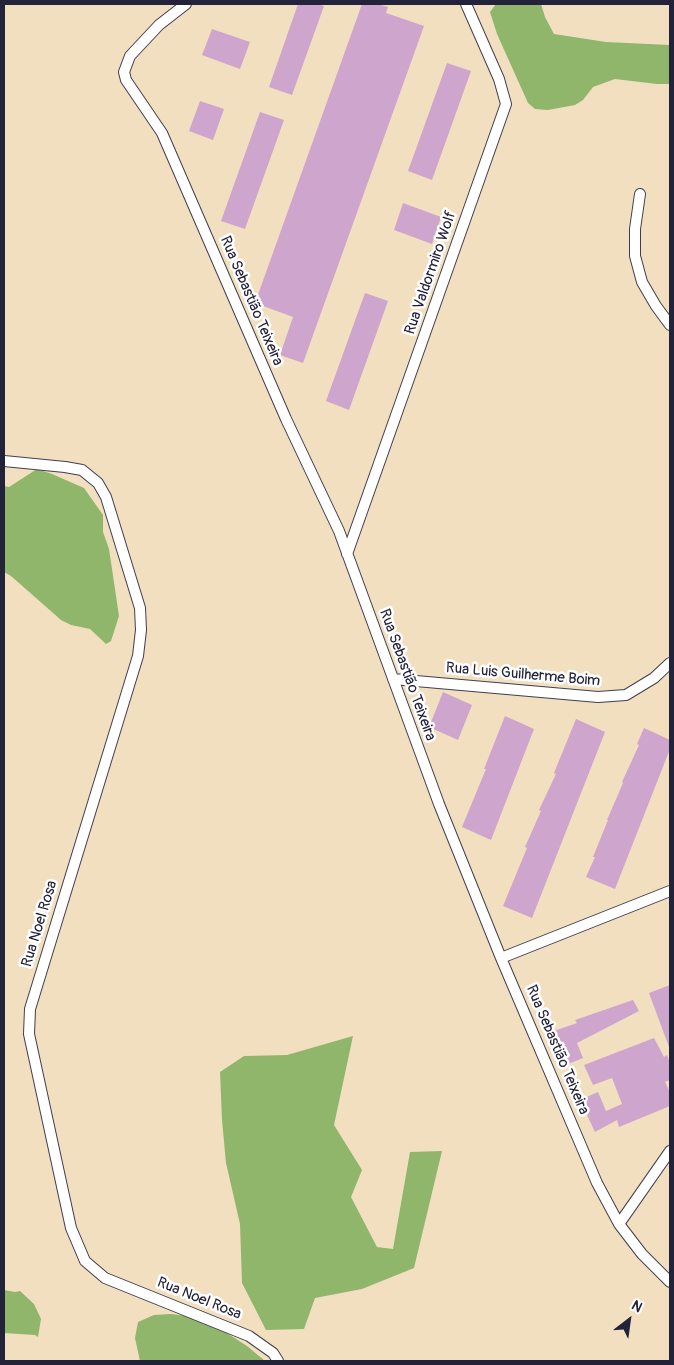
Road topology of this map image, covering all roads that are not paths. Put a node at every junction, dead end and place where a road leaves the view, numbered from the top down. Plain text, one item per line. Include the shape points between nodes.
1 (186, 4) edge
2 (466, 4) edge
3 (640, 194) dead end
4 (670, 324) edge
5 (4, 461) edge
6 (347, 554) junction
7 (670, 663) edge
8 (393, 679) junction
9 (670, 891) edge
10 (502, 958) junction
11 (670, 1151) edge
12 (619, 1224) junction
13 (670, 1282) edge
14 (278, 1361) edge

1 - 6 street, Rua Sebastião Teixeira via 130,56 124,72 126,80 162,134
2 - 6 street, Rua Valdormiro Wolf via 499,78 506,104
3 - 4 street via 635,256 642,282
5 - 14 street, Rua Noel Rosa via 82,470 98,482 106,497 140,608 138,656 30,1009 29,1034 71,1228 85,1261 105,1278 249,1336 273,1353
6 - 8 street, Rua Sebastião Teixeira
7 - 8 street, Rua Luis Guilherme Boim via 654,678 626,695 598,698
8 - 10 street, Rua Sebastião Teixeira via 439,804
9 - 10 street
10 - 12 street, Rua Sebastião Teixeira via 597,1182
11 - 12 street
12 - 13 street, Rua Sebastião Teixeira via 642,1254

